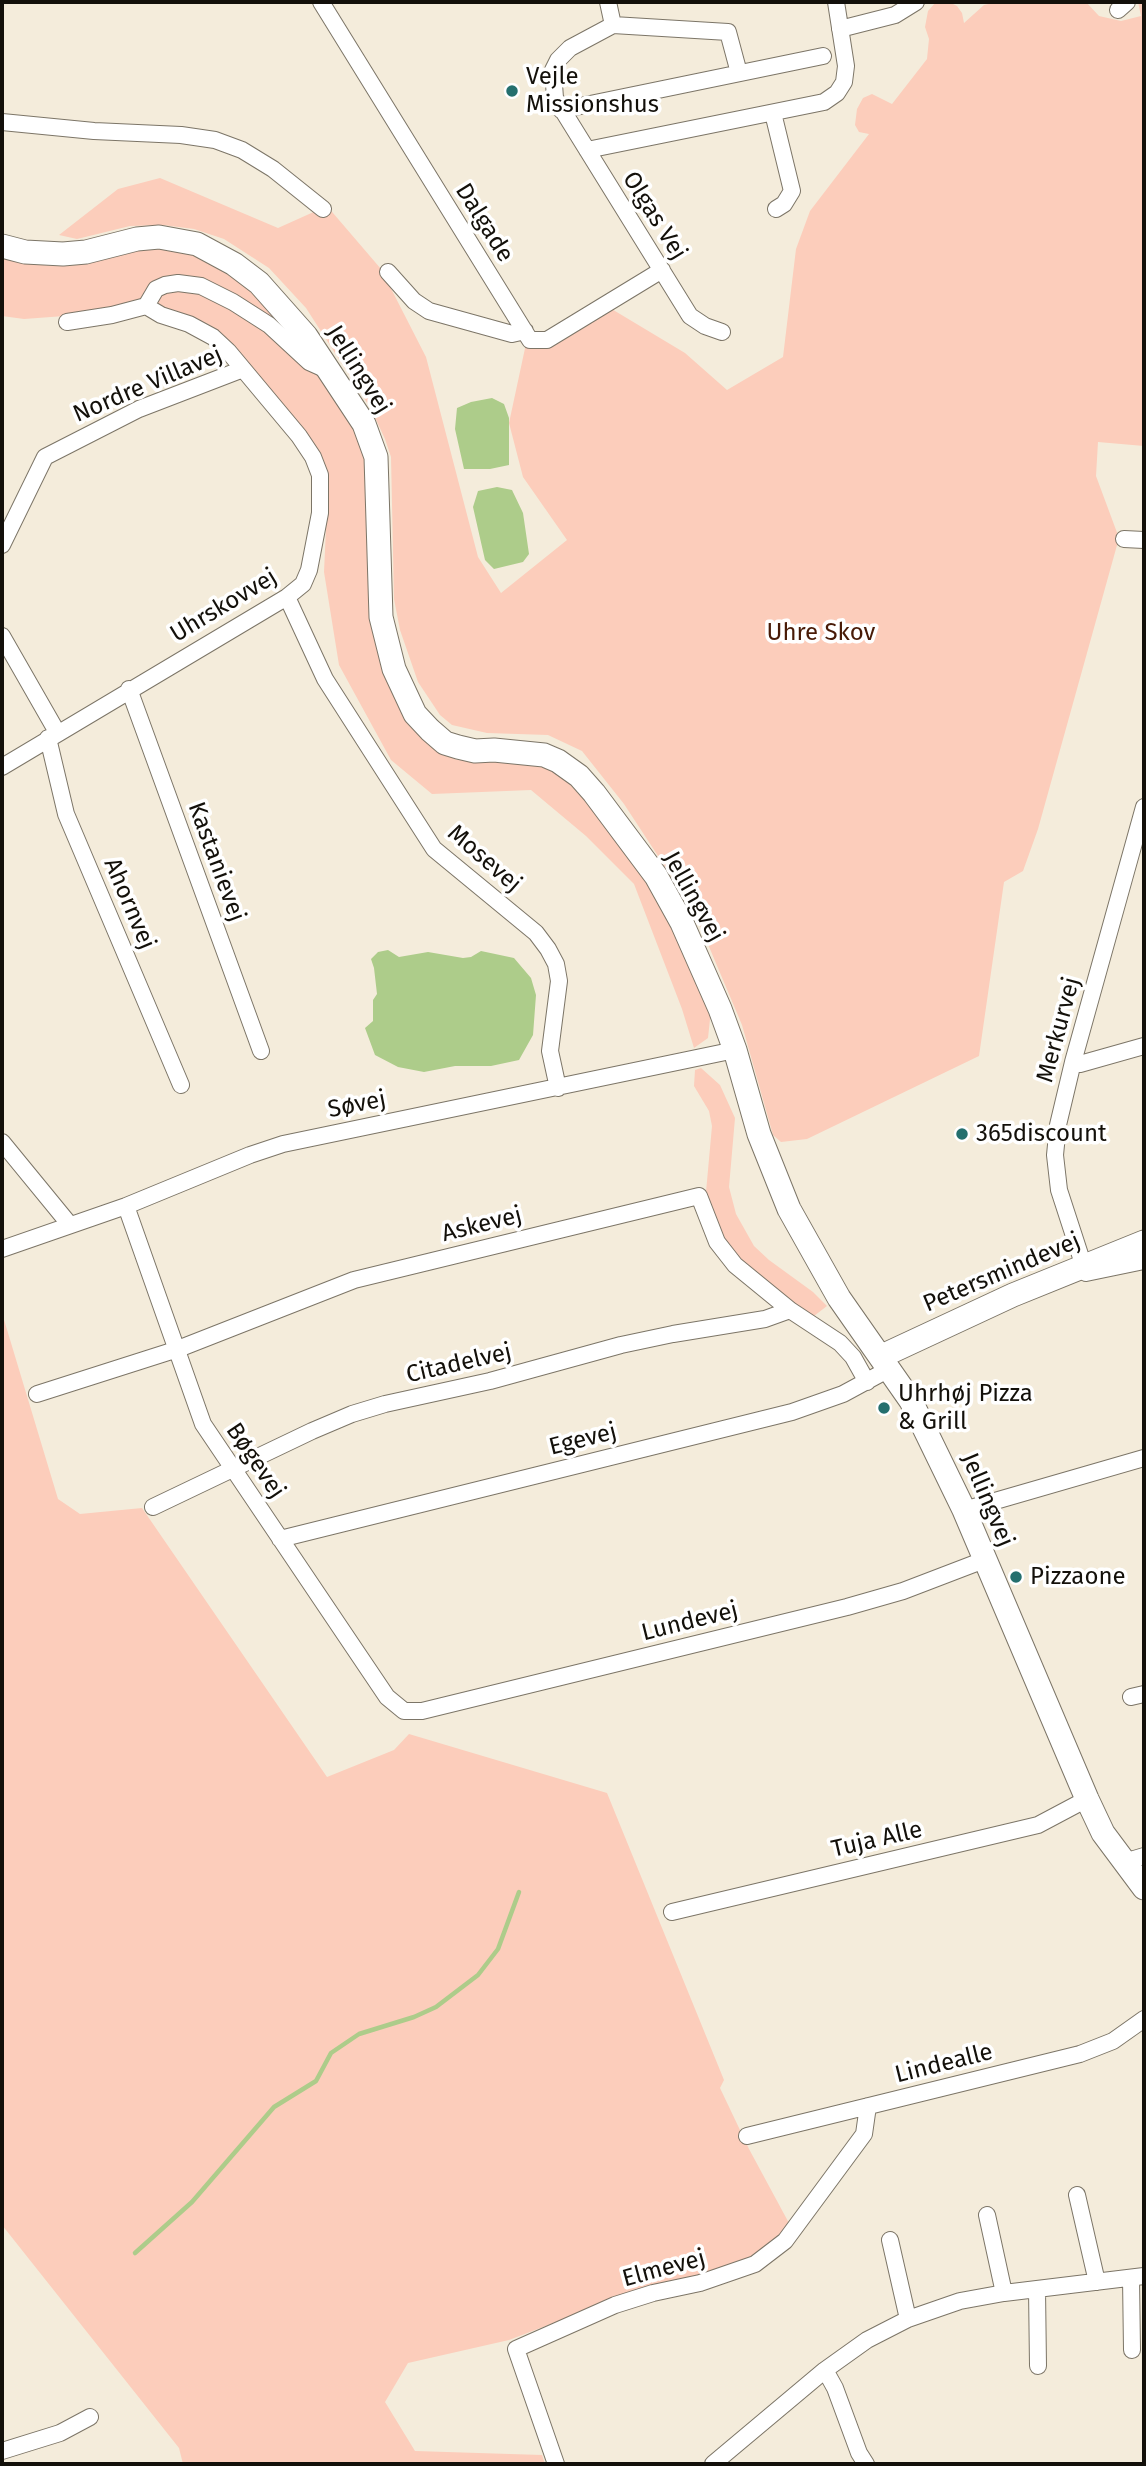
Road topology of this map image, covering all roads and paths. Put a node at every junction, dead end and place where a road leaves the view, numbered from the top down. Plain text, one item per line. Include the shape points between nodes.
1 (321, 2) edge
2 (608, 2) edge
3 (836, 2) edge
4 (916, 2) edge
5 (613, 25) junction
6 (840, 29) junction
7 (823, 56) dead end
8 (739, 74) junction
9 (561, 110) junction
10 (773, 113) junction
11 (2, 122) edge
12 (587, 150) junction
13 (323, 209) dead end
14 (776, 209) dead end
15 (2, 246) edge
16 (662, 270) junction
17 (388, 272) dead end
18 (146, 306) junction
19 (67, 322) dead end
20 (525, 331) junction
21 (722, 332) dead end
22 (243, 369) junction
23 (332, 372) junction
24 (1124, 538) dead end
25 (1144, 540) edge
26 (2, 545) edge
27 (287, 597) junction
28 (2, 636) edge
29 (129, 689) junction
30 (52, 735) junction
31 (2, 766) edge
32 (1144, 807) edge
33 (1138, 854) edge
34 (1144, 1046) edge
35 (735, 1050) junction
36 (261, 1051) dead end
37 (1073, 1062) junction
38 (181, 1085) dead end
39 (558, 1088) junction
40 (2, 1142) edge
41 (126, 1206) junction
42 (70, 1225) junction
43 (1144, 1242) edge
44 (2, 1250) edge
45 (1144, 1261) edge
46 (1084, 1265) junction
47 (790, 1310) junction
48 (178, 1349) junction
49 (886, 1362) junction
50 (867, 1382) junction
51 (37, 1394) dead end
52 (1144, 1458) edge
53 (233, 1470) junction
54 (153, 1507) dead end
55 (964, 1510) junction
56 (280, 1539) junction
57 (984, 1560) junction
58 (404, 1711) joint
59 (1087, 1799) junction
60 (1134, 1859) edge
61 (1144, 1888) edge
62 (672, 1912) dead end
63 (1144, 2019) edge
64 (868, 2106) junction
65 (747, 2136) dead end
66 (1077, 2195) dead end
67 (987, 2215) dead end
68 (890, 2240) dead end
69 (1138, 2277) edge
70 (1097, 2282) junction
71 (1037, 2289) junction
72 (1004, 2293) junction
73 (908, 2319) junction
74 (1132, 2350) dead end
75 (1038, 2366) dead end
76 (825, 2370) junction
77 (90, 2417) dead end
78 (2, 2451) edge
79 (556, 2464) edge
80 (713, 2464) edge
81 (866, 2464) edge

1 - 20 street, Dalgade
2 - 5 street
3 - 6 street
4 - 6 street via 895,15
5 - 8 street via 728,32
5 - 9 street, Olgas Vej via 570,48 558,60 552,81
6 - 10 street via 846,66 837,93 824,102
7 - 8 street
8 - 9 street
9 - 12 street, Olgas Vej
10 - 12 street
10 - 14 street via 792,191
11 - 13 street via 215,139 273,169
12 - 16 street, Olgas Vej
15 - 23 main road, Jellingvej via 62,254 159,237 197,244 258,283
16 - 20 street via 547,340 530,340
16 - 21 street, Olgas Vej via 690,316
17 - 20 street via 414,302 429,311 512,334
18 - 19 street
18 - 22 street, Uhrskovvej via 213,337
18 - 23 street via 156,289 165,285 201,286 269,325 309,362
22 - 26 street, Nordre Villavej via 139,409 45,457
22 - 27 street, Uhrskovvej via 299,436 320,475 320,513 309,570 303,584
23 - 35 main road, Jellingvej via 364,424 376,457 381,617 394,669 415,714 445,743 475,751 544,755 579,776 656,876 682,923
24 - 25 street
27 - 29 street, Uhrskovvej
27 - 39 street, Mosevej via 325,680 433,849 536,933 548,949 559,981 550,1051
28 - 30 street, Ahornvej
29 - 30 street, Uhrskovvej
29 - 36 street, Kastanievej
30 - 31 street, Uhrskovvej
30 - 38 street, Ahornvej via 66,814
32 - 33 street, Merkurvej
33 - 37 street, Merkurvej
34 - 37 street
35 - 39 street, Søvej
35 - 49 main road, Jellingvej via 759,1134 789,1209 839,1298
37 - 46 street, Merkurvej via 1055,1155 1059,1190
39 - 41 street, Søvej via 283,1144
40 - 42 street
41 - 42 street, Søvej
41 - 48 street, Bøgevej
42 - 44 street, Søvej
43 - 46 main road, Petersmindevej
45 - 46 street via 1086,1273
46 - 49 main road, Petersmindevej
47 - 48 street, Askevej via 735,1265 717,1242 699,1196 354,1280
47 - 50 street, Askevej via 840,1343
47 - 53 street, Citadelvej via 765,1319 621,1345 385,1404 313,1431
48 - 51 street, Askevej
48 - 53 street, Bøgevej via 203,1424
49 - 50 street, Egevej
49 - 55 main road, Jellingvej via 917,1412
50 - 56 street, Egevej via 792,1412
52 - 55 street
53 - 54 street, Citadelvej
53 - 56 street, Bøgevej
55 - 57 main road, Jellingvej
56 - 58 street, Bøgevej via 387,1696
57 - 58 street, Lundevej via 847,1607 422,1711
57 - 59 main road, Jellingvej
59 - 60 main road, Jellingvej via 1103,1833
59 - 62 street, Tuja Alle via 1038,1825
60 - 61 main road, Jellingvej
63 - 64 street, Lindealle via 1113,2041 1080,2054
64 - 65 street, Lindealle
64 - 79 street, Elmevej via 864,2134 785,2241 755,2264 615,2305 516,2349
66 - 70 street
67 - 72 street
68 - 73 street
69 - 70 street
69 - 74 street
70 - 71 street
71 - 72 street
71 - 75 street
72 - 73 street via 960,2301
73 - 76 street via 867,2340
76 - 80 street
76 - 81 street
77 - 78 street via 60,2433

